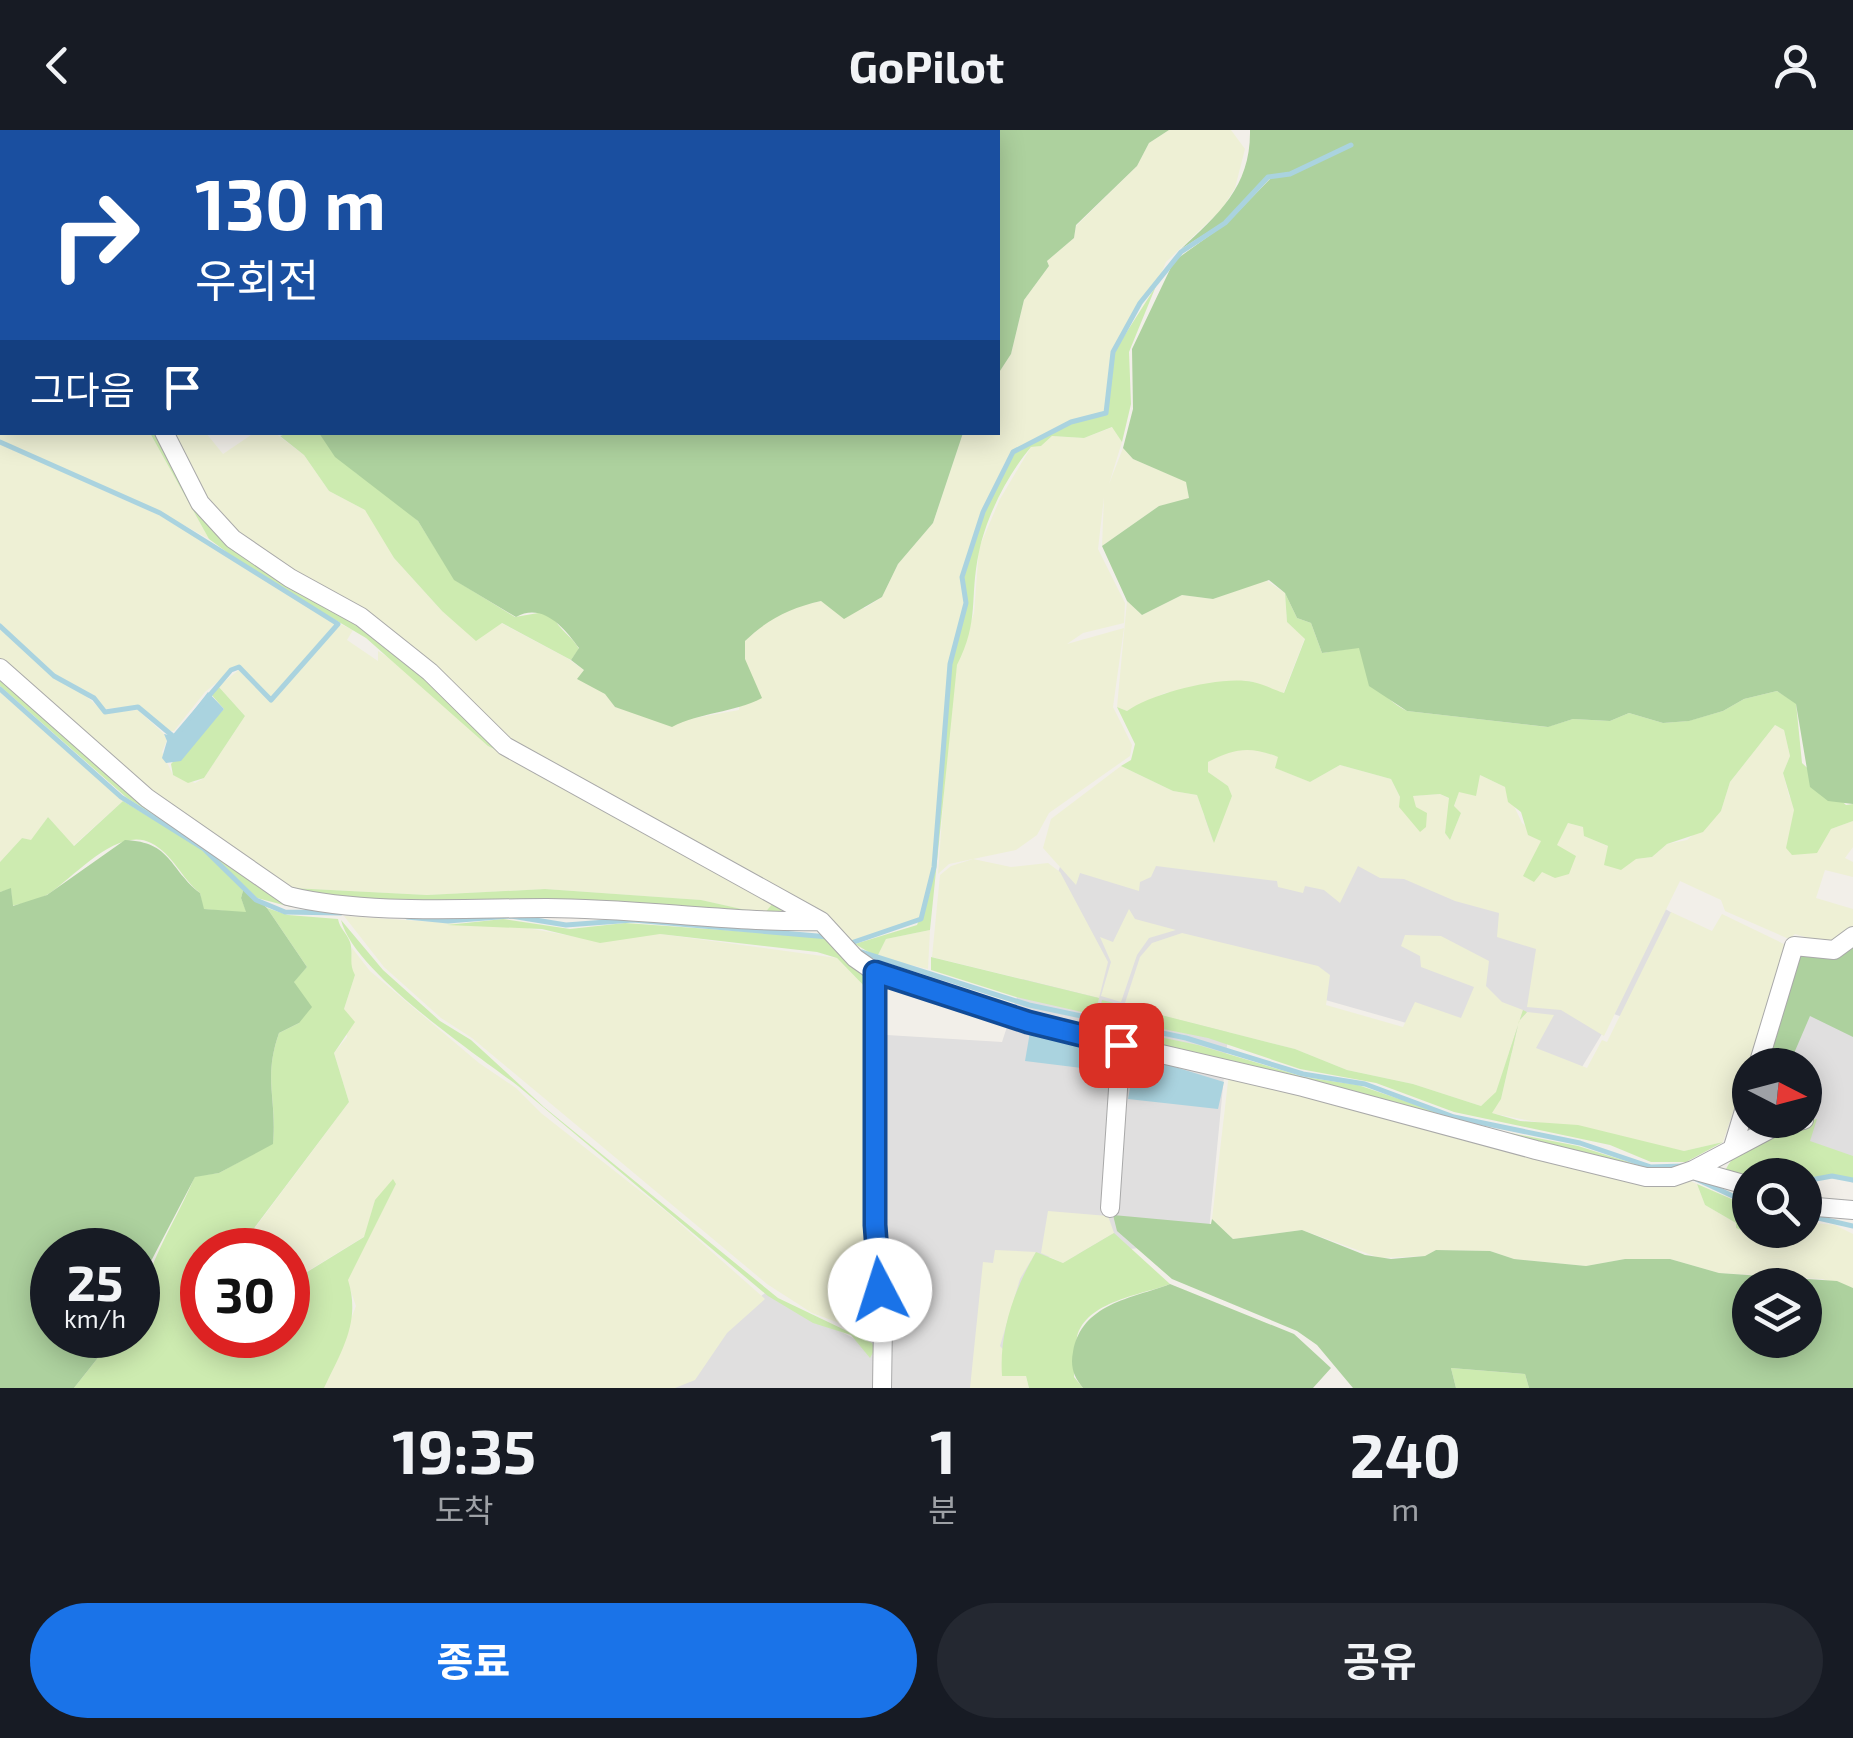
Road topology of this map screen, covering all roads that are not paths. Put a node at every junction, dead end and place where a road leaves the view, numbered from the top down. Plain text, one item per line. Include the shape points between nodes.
1 (166, 435) edge
2 (0, 668) edge
3 (822, 921) junction
4 (1853, 936) edge
5 (875, 972) junction
6 (1121, 1045) junction
7 (1763, 1048) edge
8 (1737, 1138) edge
9 (1752, 1138) edge
10 (1734, 1147) junction
11 (1693, 1170) junction
12 (1732, 1181) edge
13 (1822, 1207) edge
14 (1110, 1208) dead end
15 (1853, 1210) edge
16 (882, 1388) edge

1 - 3 street via 200,504 233,538 361,617 430,672 505,746
2 - 3 street via 147,798 288,896 316,903
3 - 5 street
4 - 7 street via 1834,950 1794,946
5 - 6 street
5 - 16 street
6 - 11 street via 1646,1176
6 - 14 street
8 - 10 street
9 - 10 street
10 - 11 street
11 - 12 street
13 - 15 street

